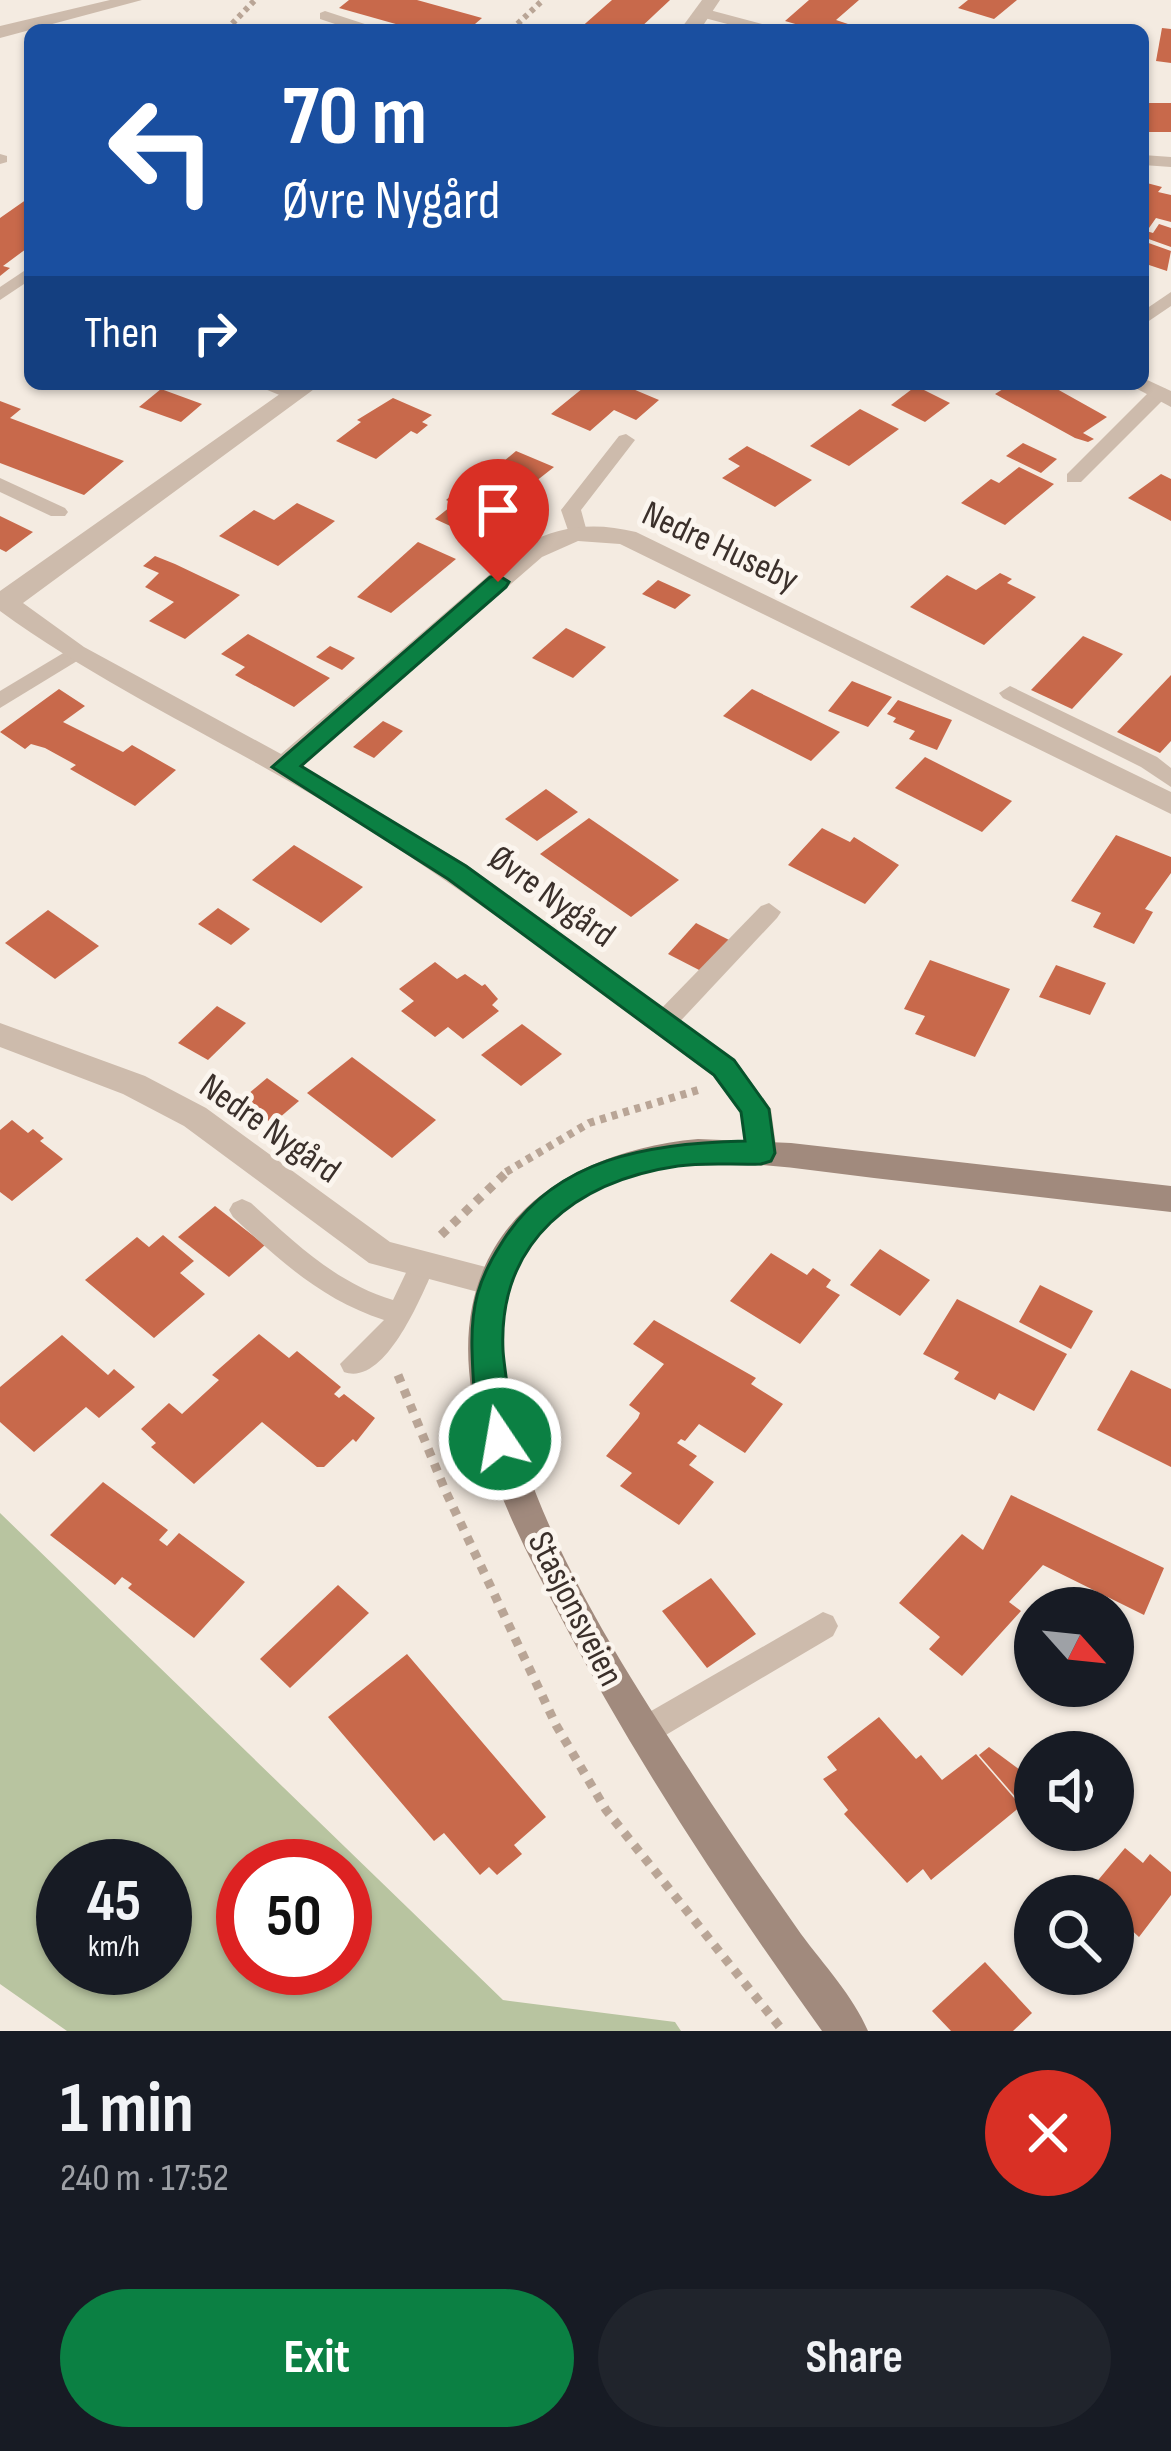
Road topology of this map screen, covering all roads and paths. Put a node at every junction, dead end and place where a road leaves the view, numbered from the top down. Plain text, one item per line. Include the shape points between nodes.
1 (133, 0) edge
2 (255, 0) edge
3 (543, 0) edge
4 (707, 6) edge
5 (325, 16) dead end
6 (33, 24) edge
7 (232, 24) edge
8 (350, 24) edge
9 (518, 24) edge
10 (753, 24) edge
11 (24, 277) edge
12 (0, 295) edge
13 (302, 390) edge
14 (1156, 392) edge
15 (626, 440) dead end
16 (1074, 478) dead end
17 (0, 484) edge
18 (58, 512) dead end
19 (577, 532) junction
20 (3, 601) edge
21 (75, 653) junction
22 (1010, 693) dead end
23 (0, 701) edge
24 (284, 767) junction
25 (1171, 779) edge
26 (1171, 804) edge
27 (770, 912) dead end
28 (663, 1023) junction
29 (0, 1035) edge
30 (706, 1089) dead end
31 (761, 1153) junction
32 (1171, 1199) edge
33 (242, 1210) dead end
34 (440, 1236) dead end
35 (422, 1266) junction
36 (493, 1282) junction
37 (398, 1321) junction
38 (354, 1364) dead end
39 (823, 1626) dead end
40 (643, 1732) junction
41 (783, 2031) edge
42 (847, 2031) edge

1 - 6 street
2 - 7 path
3 - 9 path
4 - 10 lane
5 - 8 lane
11 - 12 lane
13 - 20 street
14 - 16 lane
15 - 19 lane via 571,510
17 - 18 lane
19 - 24 street via 533,551
19 - 26 street, Nedre Huseby via 627,538
20 - 21 street, Øvre Nygård
21 - 23 lane
21 - 24 street, Øvre Nygård
22 - 25 lane
24 - 28 street, Øvre Nygård via 457,872
27 - 28 lane
28 - 31 street, Øvre Nygård via 741,1087 755,1109
29 - 35 street, Nedre Nygård via 166,1101 366,1244
30 - 34 path via 627,1107 557,1136 495,1178
31 - 32 main road, Stasjonsveien
31 - 36 main road, Stasjonsveien via 680,1154 603,1172 548,1205
33 - 37 lane via 321,1282
35 - 36 street, Nedre Nygård
35 - 37 lane
36 - 40 main road, Stasjonsveien via 485,1348 500,1439 543,1545
37 - 38 lane
37 - 41 path via 396,1369 411,1411 556,1725 606,1810
39 - 40 lane
40 - 42 main road, Stasjonsveien

